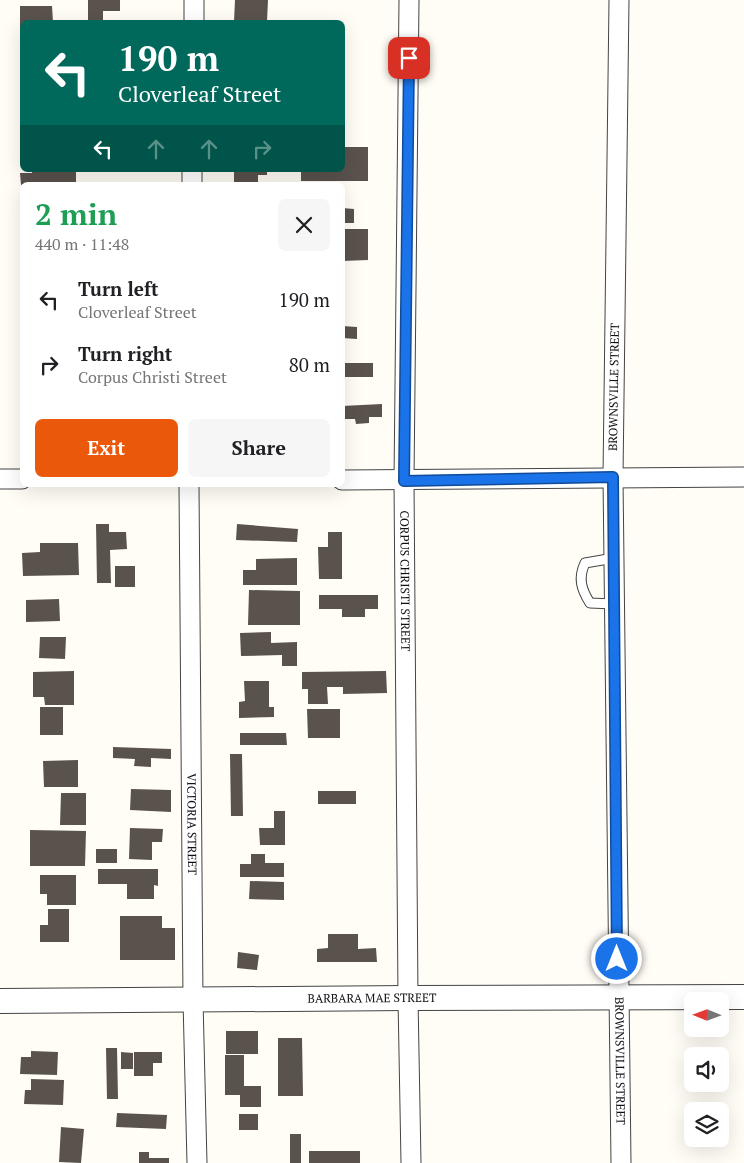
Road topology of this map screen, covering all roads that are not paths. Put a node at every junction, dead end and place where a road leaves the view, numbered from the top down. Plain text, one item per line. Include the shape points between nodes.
1 (194, 0) edge
2 (409, 0) edge
3 (619, 0) edge
4 (194, 20) edge
5 (613, 477) junction
6 (744, 477) edge
7 (0, 479) edge
8 (20, 479) edge
9 (345, 480) edge
10 (404, 481) junction
11 (189, 487) edge
12 (614, 558) junction
13 (614, 604) junction
14 (744, 997) edge
15 (408, 998) junction
16 (618, 998) junction
17 (194, 1000) junction
18 (0, 1001) edge
19 (197, 1163) edge
20 (411, 1163) edge
21 (621, 1163) edge

1 - 4 street
2 - 10 street, CORPUS CHRISTI STREET
3 - 5 street, BROWNSVILLE STREET
5 - 6 street
5 - 10 street
5 - 12 street, BROWNSVILLE STREET
7 - 8 street
9 - 10 street
10 - 15 street, CORPUS CHRISTI STREET
11 - 17 street, VICTORIA STREET
12 - 13 street, BROWNSVILLE STREET
12 - 13 lane via 585,563 580,574 590,603
13 - 16 street, BROWNSVILLE STREET
14 - 16 street, BARBARA MAE STREET
15 - 16 street, BARBARA MAE STREET
15 - 17 street, BARBARA MAE STREET
15 - 20 street, CORPUS CHRISTI STREET
16 - 21 street, BROWNSVILLE STREET
17 - 18 street, BARBARA MAE STREET
17 - 19 street, VICTORIA STREET

